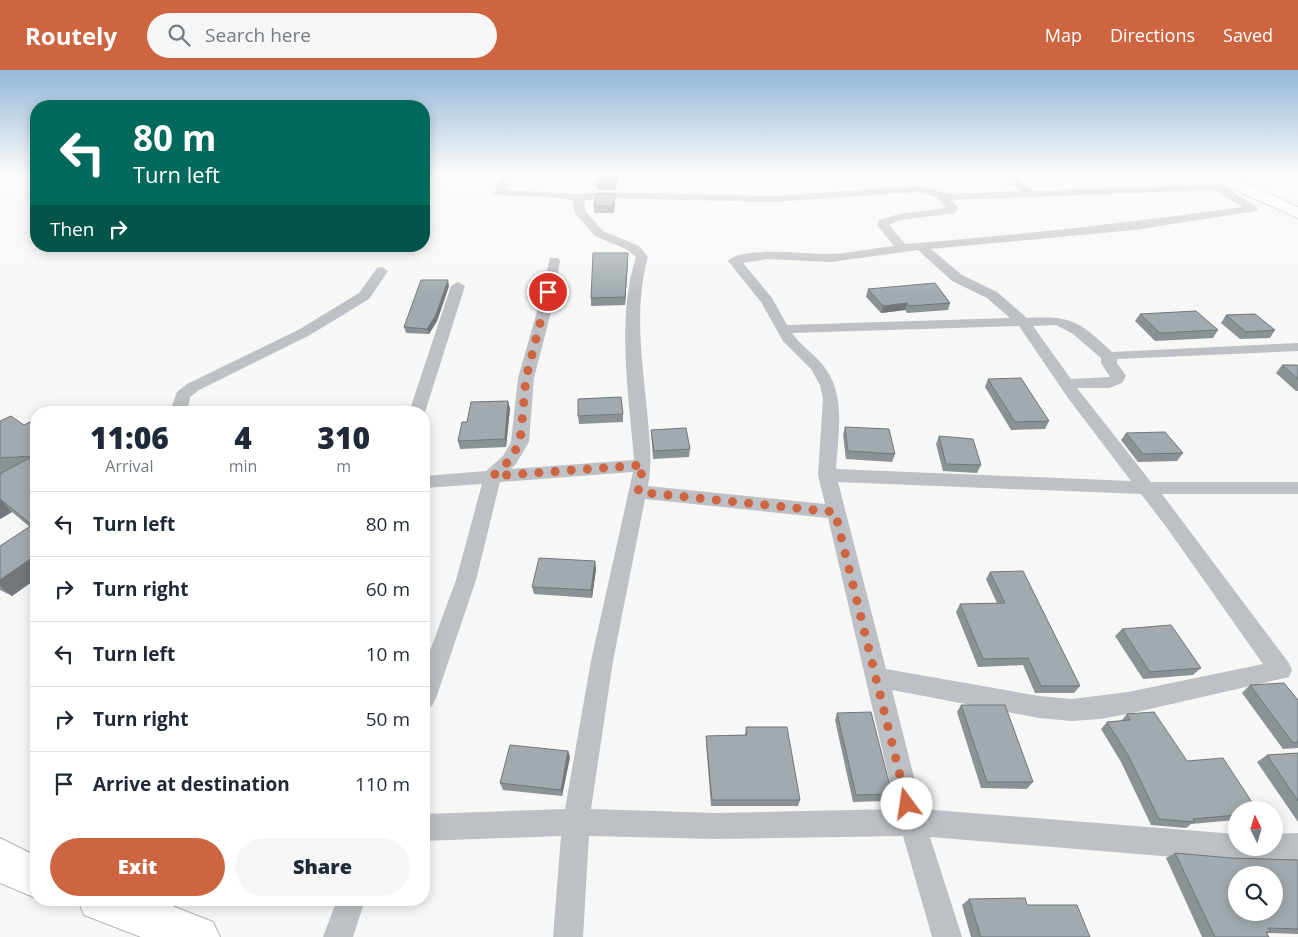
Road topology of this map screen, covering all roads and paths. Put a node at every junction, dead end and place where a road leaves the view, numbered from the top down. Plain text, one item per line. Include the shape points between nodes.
1 (582, 214) edge
2 (921, 214) edge
3 (1214, 214) edge
4 (920, 246) junction
5 (902, 248) junction
6 (554, 261) dead end
7 (382, 271) dead end
8 (458, 286) dead end
9 (1022, 321) junction
10 (783, 329) junction
11 (1298, 347) edge
12 (1110, 357) junction
13 (1067, 384) junction
14 (180, 406) edge
15 (419, 406) edge
16 (643, 465) junction
17 (826, 475) junction
18 (493, 476) junction
19 (430, 481) edge
20 (1146, 488) junction
21 (1298, 488) edge
22 (638, 492) junction
23 (835, 512) junction
24 (1290, 670) edge
25 (875, 677) junction
26 (430, 681) edge
27 (576, 822) junction
28 (912, 822) junction
29 (430, 828) edge
30 (1298, 847) edge
31 (0, 858) edge
32 (30, 874) edge
33 (115, 906) edge
34 (349, 906) edge
35 (198, 937) edge
36 (338, 937) edge
37 (568, 937) edge
38 (947, 937) edge

1 - 16 street via 596,232 635,248 642,257 632,298
2 - 5 street via 883,222
3 - 4 street via 1014,239
4 - 5 street
4 - 9 street via 957,278 992,295
5 - 10 street via 831,258 767,255 734,261 767,301
6 - 18 street via 526,378 520,442 510,460
7 - 14 street via 364,296 305,332 193,387 183,395
8 - 15 street
9 - 10 street
9 - 12 street via 1068,323
9 - 13 street
10 - 17 street via 817,366 828,385 831,399
11 - 12 street via 1117,354
12 - 13 street via 1109,363 1118,376 1116,380
13 - 20 street
16 - 18 street
16 - 22 street
17 - 20 street
17 - 23 street
18 - 19 street
18 - 26 street via 466,580
20 - 21 street
20 - 24 street
22 - 23 street
22 - 27 street via 602,661
23 - 25 street
24 - 25 street via 1119,705 1072,710
25 - 28 street
27 - 28 street via 718,826
27 - 29 street
27 - 37 street
28 - 30 street via 1247,849
28 - 38 street
31 - 32 main road via 13,868
33 - 35 main road
34 - 36 street

